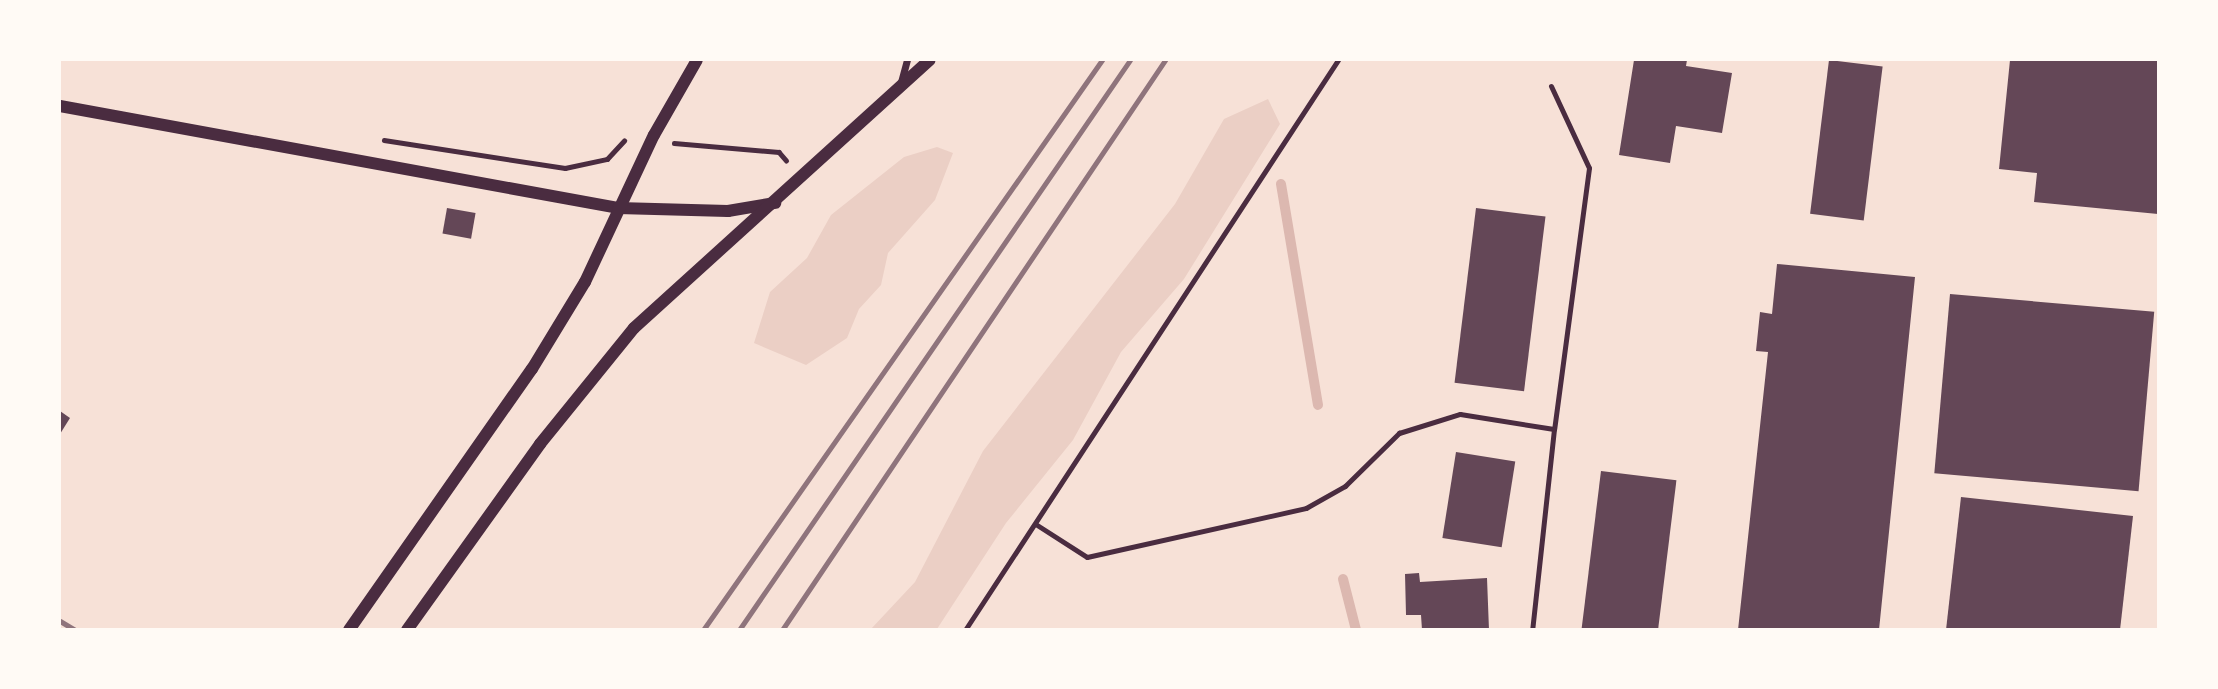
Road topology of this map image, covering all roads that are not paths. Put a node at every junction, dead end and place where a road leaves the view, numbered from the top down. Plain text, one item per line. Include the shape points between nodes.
1 (697, 60) edge
2 (907, 60) edge
3 (930, 60) edge
4 (1338, 60) edge
5 (1551, 86) dead end
6 (897, 96) junction
7 (60, 106) edge
8 (776, 203) junction
9 (618, 208) junction
10 (1554, 429) junction
11 (1037, 525) junction
12 (349, 629) edge
13 (407, 629) edge
14 (965, 629) edge
15 (1532, 629) edge

1 - 9 street
2 - 6 street
3 - 6 street
4 - 11 lane
5 - 10 lane via 1589,168
6 - 8 street
7 - 9 street
8 - 9 street via 728,211
8 - 13 street via 634,328
9 - 12 street via 585,282 532,369
10 - 11 lane via 1460,414 1399,433 1345,486 1306,508 1087,557
10 - 15 lane
11 - 14 lane

